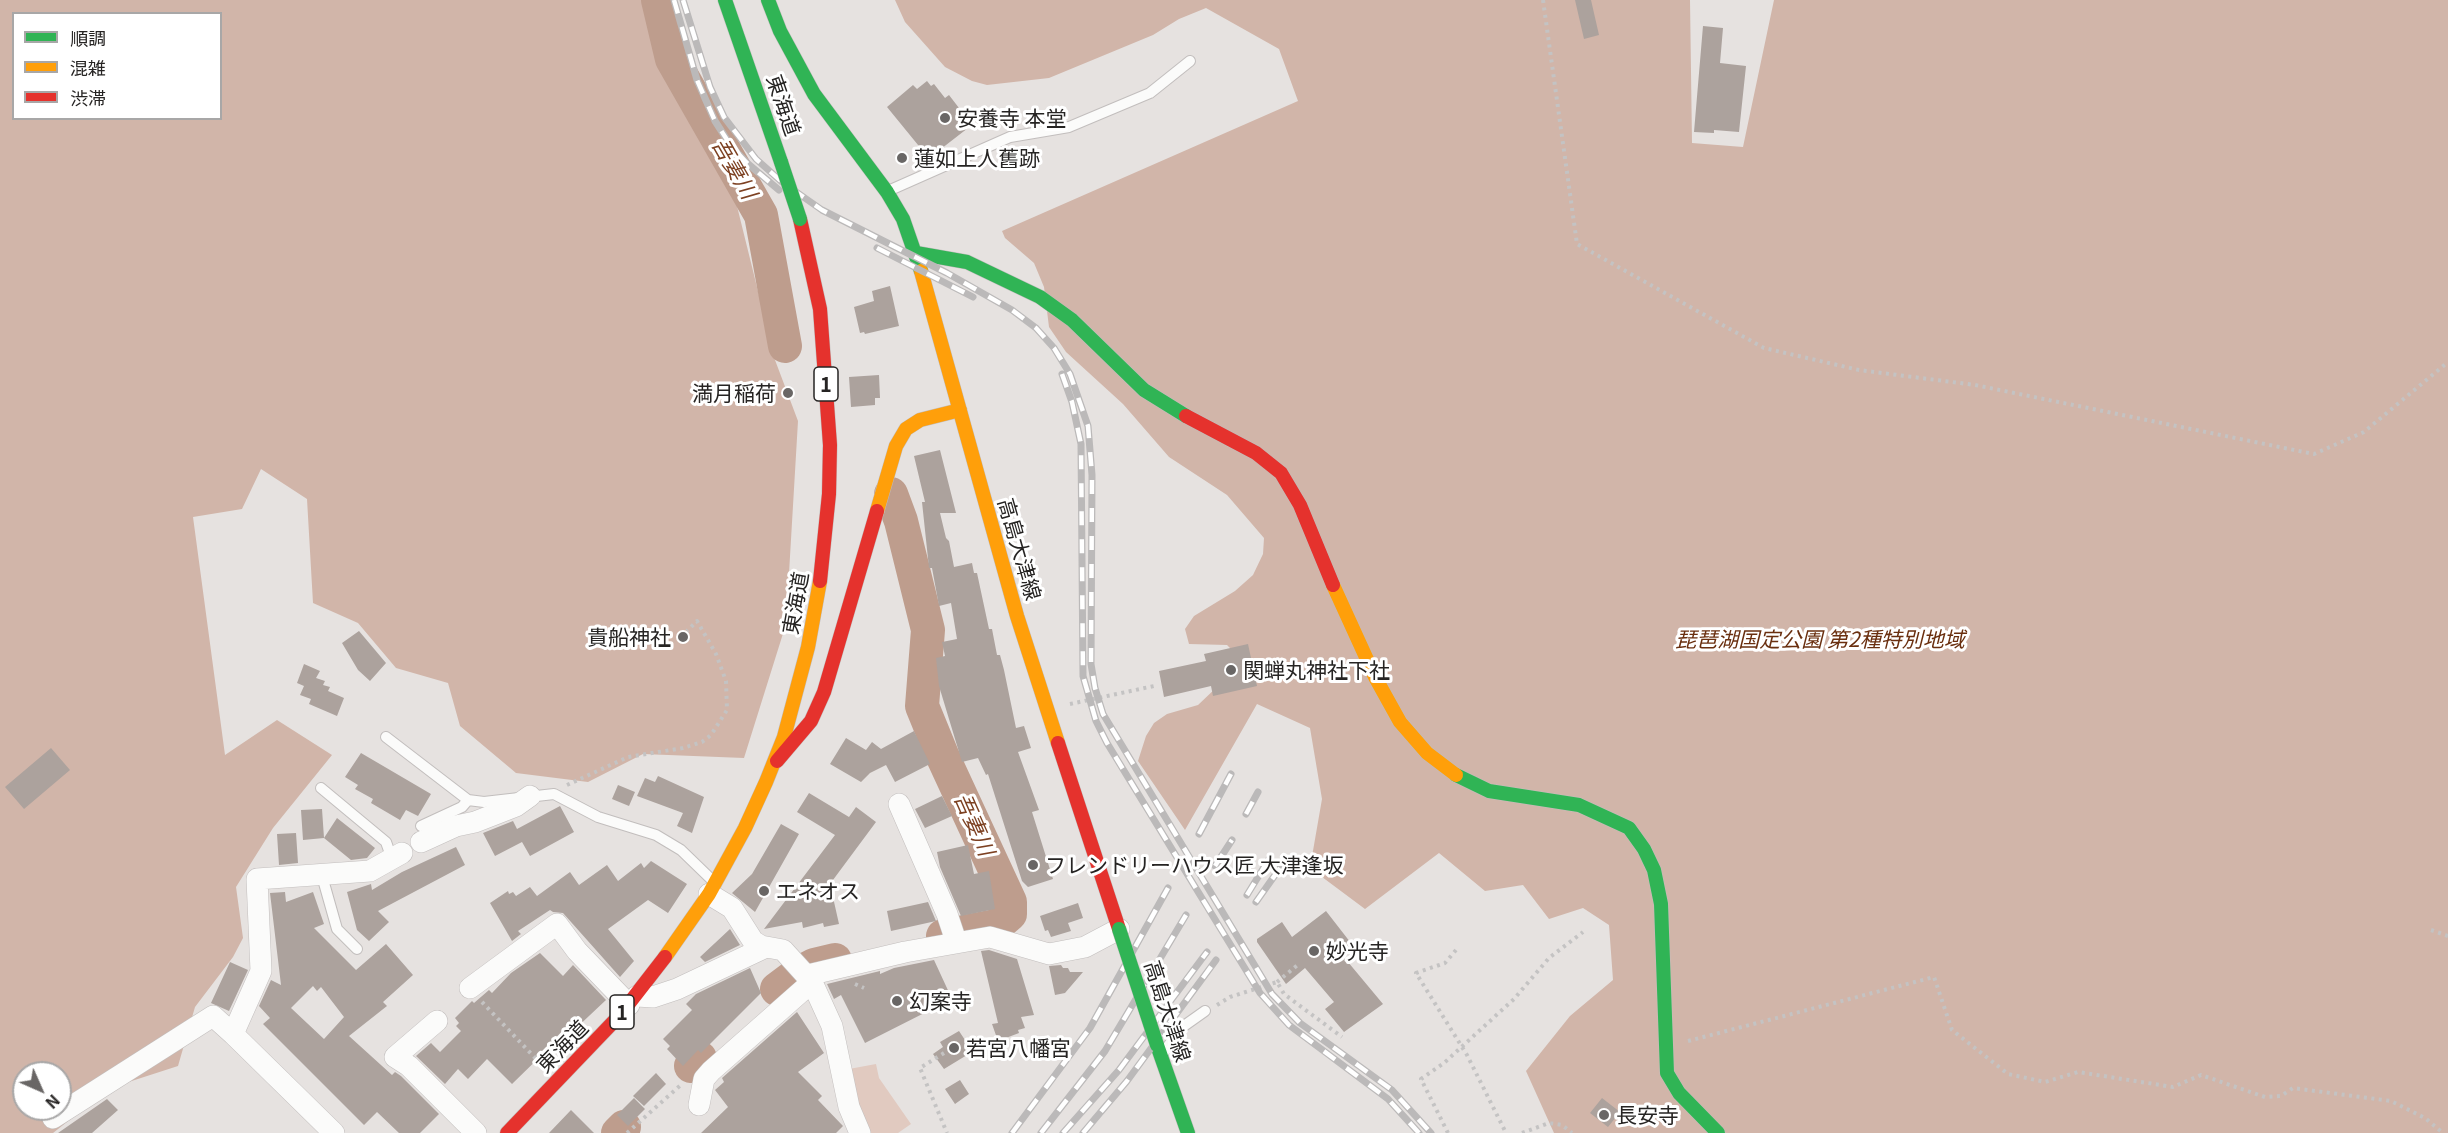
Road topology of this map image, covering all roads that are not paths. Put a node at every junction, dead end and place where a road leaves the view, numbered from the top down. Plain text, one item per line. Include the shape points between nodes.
1 (725, 0) edge
2 (768, 0) edge
3 (1190, 61) dead end
4 (887, 192) junction
5 (916, 253) junction
6 (960, 410) junction
7 (386, 737) dead end
8 (773, 765) junction
9 (321, 788) dead end
10 (530, 796) junction
11 (468, 800) junction
12 (899, 804) dead end
13 (421, 834) joint
14 (397, 856) joint
15 (322, 876) junction
16 (712, 888) junction
17 (1119, 929) junction
18 (954, 935) junction
19 (766, 947) junction
20 (357, 949) dead end
21 (806, 974) junction
22 (474, 993) road end
23 (633, 1000) junction
24 (1205, 1011) road end
25 (438, 1021) dead end
26 (234, 1034) junction
27 (1159, 1051) junction
28 (699, 1105) dead end
29 (72, 1106) edge
30 (853, 1130) edge
31 (334, 1133) edge
32 (476, 1133) edge
33 (507, 1133) edge
34 (1188, 1133) edge
35 (1718, 1133) edge

1 - 8 main road, 東海道 / 1, bridge via 800,219 821,318 830,445 825,551 808,647
2 - 4 main road, 高島大津線 via 814,94
3 - 4 lane via 1150,93 1068,127 1010,137
4 - 5 main road, 高島大津線
5 - 6 main road, 高島大津線
5 - 35 main road via 967,262 1040,297 1072,320 1144,390 1257,453 1281,473 1300,504 1375,677 1400,722 1427,753 1459,778 1489,791 1579,805 1629,828 1654,870 1661,904 1667,1073 1679,1093
6 - 8 main road via 920,420 906,429 896,446 824,692 811,721
6 - 17 main road, 高島大津線 via 1017,616
7 - 11 lane
8 - 16 main road, 東海道 / 1
9 - 14 lane via 386,842
10 - 11 lane via 484,802
10 - 13 street via 516,806 475,822
10 - 16 lane via 554,794 598,817 656,835 681,850
11 - 13 lane
12 - 18 street
14 - 15 street via 370,872
15 - 20 lane via 337,929
15 - 26 street via 257,879 261,971
16 - 19 street via 732,908 753,941
16 - 23 main road, 東海道 / 1 via 662,965
17 - 18 street via 1085,947 1049,954 990,937
17 - 27 main road, 高島大津線, bridge
18 - 21 street
19 - 21 street via 783,950
19 - 23 street via 677,989
21 - 28 street via 704,1079
21 - 30 street via 832,1026
22 - 23 street via 557,924 577,951
23 - 33 main road, 東海道 / 1
24 - 27 lane
25 - 32 street via 395,1057 409,1065
26 - 29 street via 213,1016
26 - 31 street
27 - 34 main road, 高島大津線

